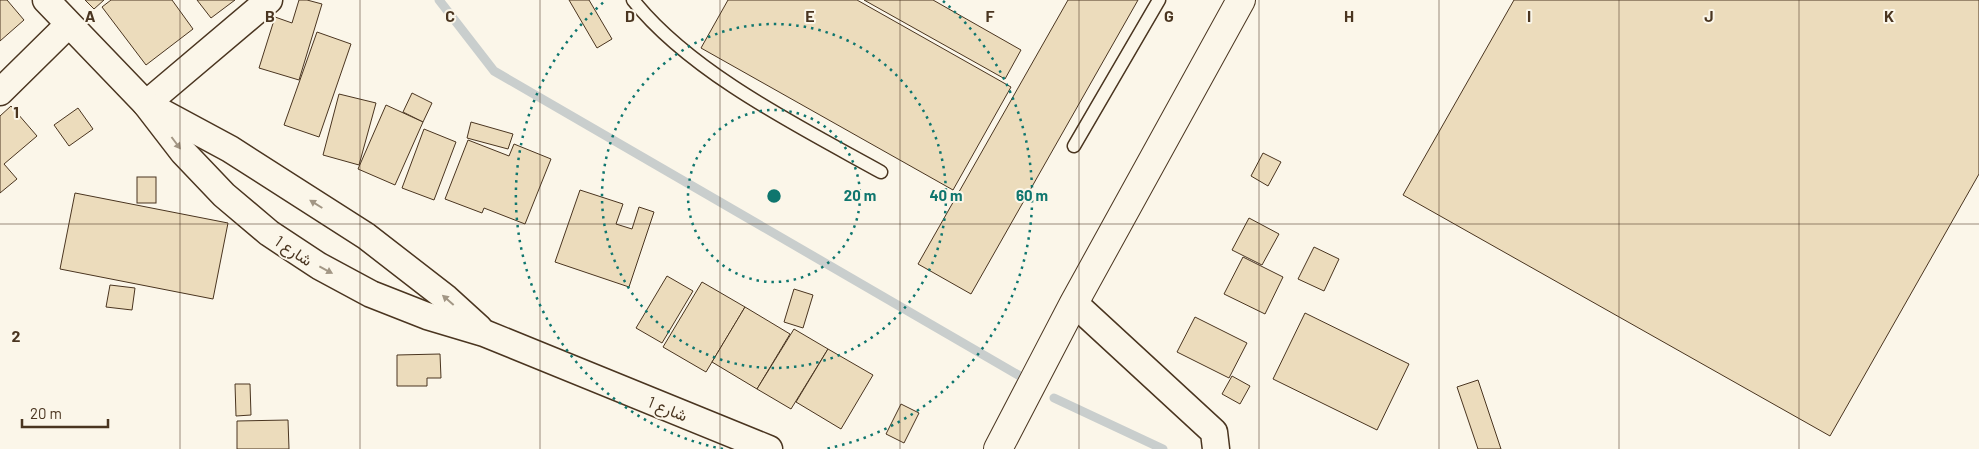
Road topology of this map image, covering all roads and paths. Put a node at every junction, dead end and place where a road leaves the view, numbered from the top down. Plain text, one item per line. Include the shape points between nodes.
1 (46, 0) edge
2 (269, 0) edge
3 (633, 0) edge
4 (1159, 0) edge
5 (1241, 0) edge
6 (68, 25) junction
7 (0, 92) edge
8 (146, 104) junction
9 (1074, 146) dead end
10 (881, 172) dead end
11 (1074, 303) junction
12 (484, 333) junction
13 (769, 449) edge
14 (998, 449) edge
15 (1216, 449) edge

1 - 6 street, شارع 1
2 - 8 street
3 - 10 lane via 648,18 692,57 806,131
4 - 9 lane
5 - 11 main road
6 - 7 street
6 - 8 street, شارع 1
12 -> 8 street, شارع 1 via 440,293 366,236 230,149
8 -> 12 street, شارع 1 via 189,159 224,195 269,233 319,266 371,294 427,316
11 - 14 main road
11 - 15 street via 1214,432
12 - 13 street, شارع 1

